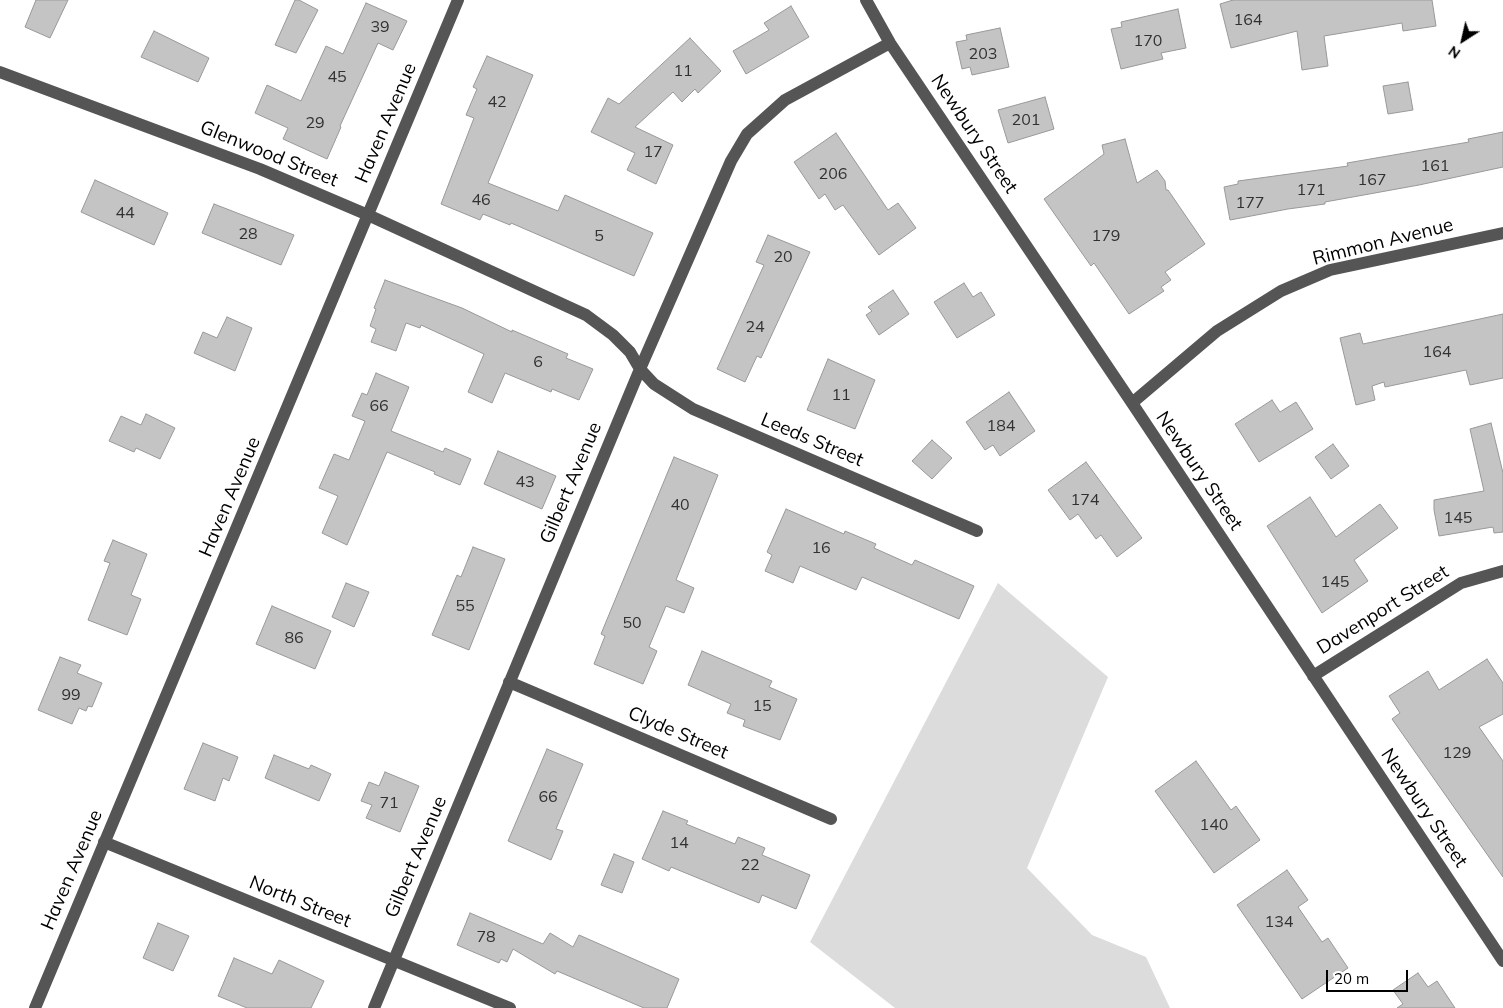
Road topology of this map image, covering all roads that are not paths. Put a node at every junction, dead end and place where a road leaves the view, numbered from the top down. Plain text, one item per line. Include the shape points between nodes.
1 (458, 0) edge
2 (866, 0) edge
3 (890, 43) junction
4 (0, 72) edge
5 (368, 214) junction
6 (1503, 233) edge
7 (640, 369) junction
8 (1132, 403) junction
9 (977, 531) dead end
10 (1503, 571) edge
11 (1314, 676) junction
12 (509, 682) junction
13 (832, 819) dead end
14 (104, 842) junction
15 (1501, 955) edge
16 (394, 961) junction
17 (35, 1008) edge
18 (374, 1008) edge
19 (510, 1008) edge

1 - 5 street, Haven Avenue
2 - 3 street, Newbury Street
3 - 7 street, Gilbert Avenue via 785,100 747,134 731,161
3 - 8 street, Newbury Street
4 - 5 street, Glenwood Street via 260,169
5 - 7 street, Glenwood Street via 586,315 630,352
5 - 14 street, Haven Avenue
6 - 8 street, Rimmon Avenue via 1330,270 1281,292 1216,331
7 - 9 street, Leeds Street via 654,384 693,409
7 - 12 street, Gilbert Avenue
8 - 11 street, Newbury Street
10 - 11 street, Davenport Street via 1461,583
11 - 15 street, Newbury Street
12 - 13 street, Clyde Street
12 - 16 street, Gilbert Avenue
14 - 16 street, North Street
14 - 17 street, Haven Avenue
16 - 18 street, Gilbert Avenue
16 - 19 street, North Street

